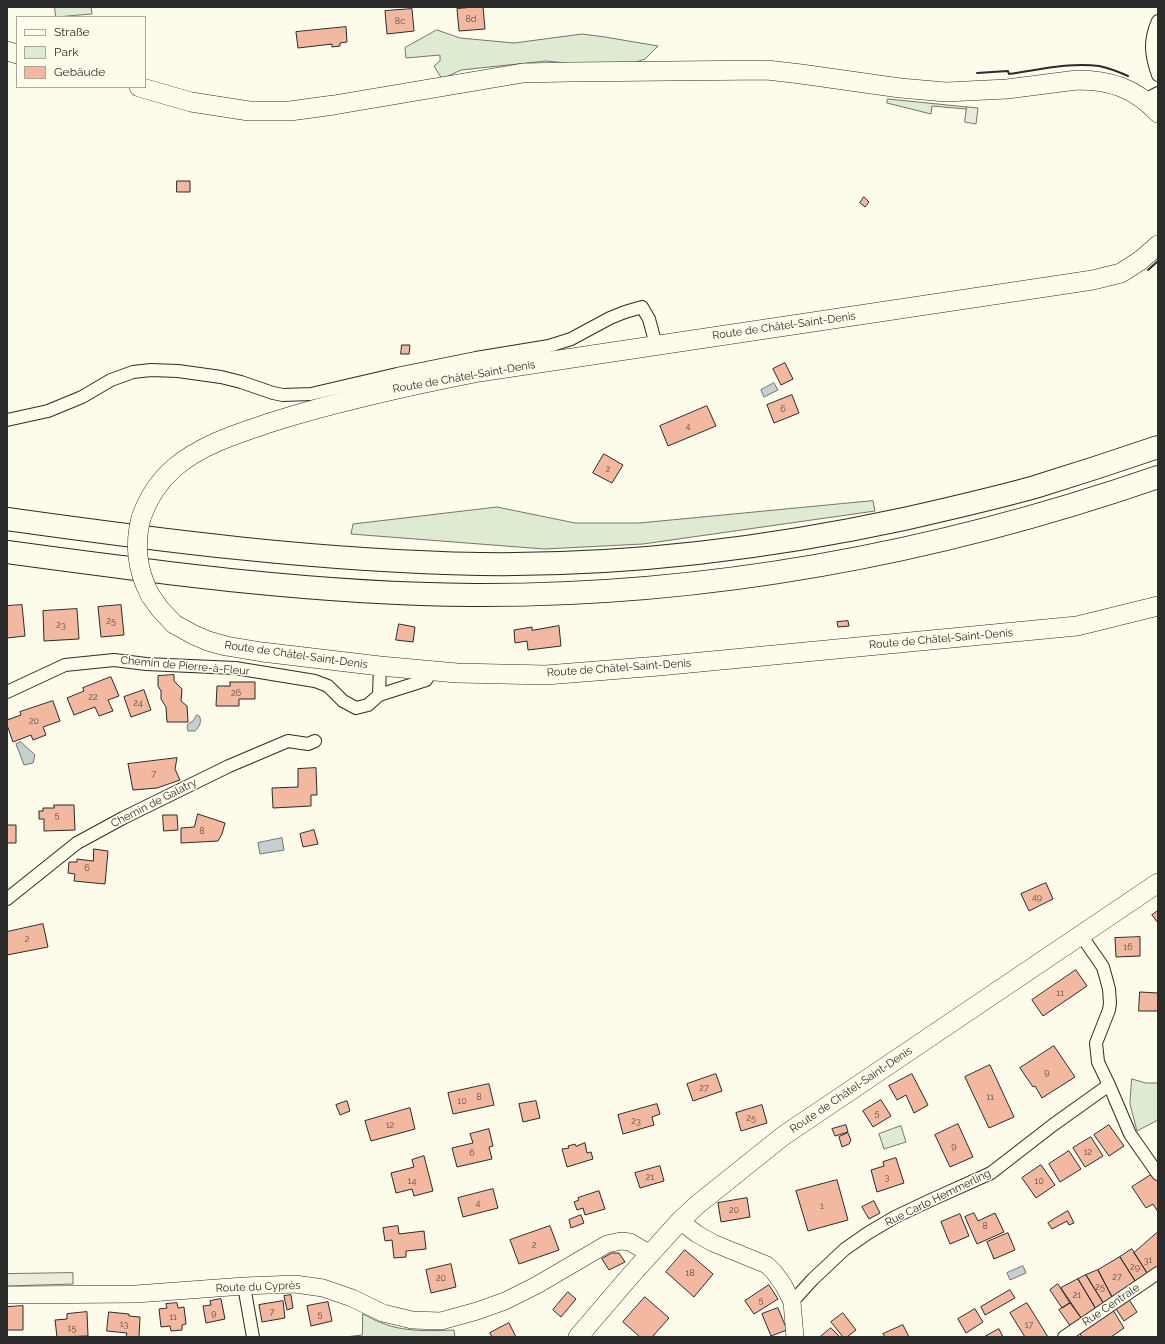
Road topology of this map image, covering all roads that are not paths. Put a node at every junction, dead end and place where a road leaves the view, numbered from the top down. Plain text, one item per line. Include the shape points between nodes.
1 (1158, 21) edge
2 (1158, 75) edge
3 (142, 88) edge
4 (1154, 102) edge
5 (1158, 245) edge
6 (656, 346) junction
7 (7, 420) edge
8 (1158, 447) edge
9 (1158, 477) edge
10 (7, 519) edge
11 (7, 552) edge
12 (1158, 606) edge
13 (380, 666) junction
14 (431, 670) junction
15 (7, 692) edge
16 (379, 695) junction
17 (315, 741) dead end
18 (1158, 883) edge
19 (7, 899) edge
20 (1081, 935) junction
21 (1109, 1085) junction
22 (1158, 1174) edge
23 (680, 1221) junction
24 (650, 1254) junction
25 (1158, 1273) edge
26 (244, 1286) junction
27 (7, 1296) edge
28 (792, 1302) junction
29 (1071, 1335) edge
30 (253, 1337) edge
31 (578, 1337) edge
32 (795, 1337) edge

1 - 2 street via 1151,48
3 - 4 main road via 191,102 249,111 284,111 523,73 767,70 946,92 1092,80 1126,88
5 - 6 main road, Route de Châtel-Saint-Denis via 1142,260 1121,273 1093,280
6 - 7 street via 649,319 642,307 624,312 584,333 549,346 476,358 311,394 278,394 221,377 151,370 133,372 111,380 82,397 48,411
6 - 13 main road, Route de Châtel-Saint-Denis, bridge via 479,372 325,406 243,432 200,450 174,468 156,486 141,518 137,553 142,576 150,595 174,624 208,641 226,646
8 - 10 highway via 1033,487 869,526 768,544 625,559 481,564 338,558 195,544
9 - 11 highway via 1001,526 931,543 820,566 626,590 473,595 370,592 216,578
12 - 14 main road, Route de Châtel-Saint-Denis via 1077,626 659,666 546,674 457,673
13 - 14 main road, Route de Châtel-Saint-Denis
13 - 16 street
14 - 16 street, Chemin de Pierre-à-Fleur via 426,680
15 - 16 street, Chemin de Pierre-à-Fleur via 65,665 114,660 154,665 234,668 315,681 328,686 343,701 356,708 368,705
17 - 19 street, Chemin de Galatry via 308,744 288,740 123,818 77,843
18 - 20 main road, Route de Châtel-Saint-Denis
20 - 21 street via 1103,968 1109,988 1109,1010 1096,1043 1098,1062
20 - 23 main road, Route de Châtel-Saint-Denis via 783,1136
21 - 22 street via 1130,1134
21 - 28 street, Rue Carlo Hemmerling via 991,1173 895,1217 862,1237 845,1249
23 - 24 main road, Route de Châtel-Saint-Denis
23 - 28 street via 713,1243 767,1265 784,1286
24 - 26 street, Route du Cyprès via 630,1242 607,1244 537,1285 505,1300 441,1321 412,1320 383,1313 323,1288 295,1284
24 - 31 main road, Route de Châtel-Saint-Denis
25 - 29 street, Rue Centrale
26 - 27 street, Route du Cyprès via 136,1294
26 - 30 street
28 - 32 street

